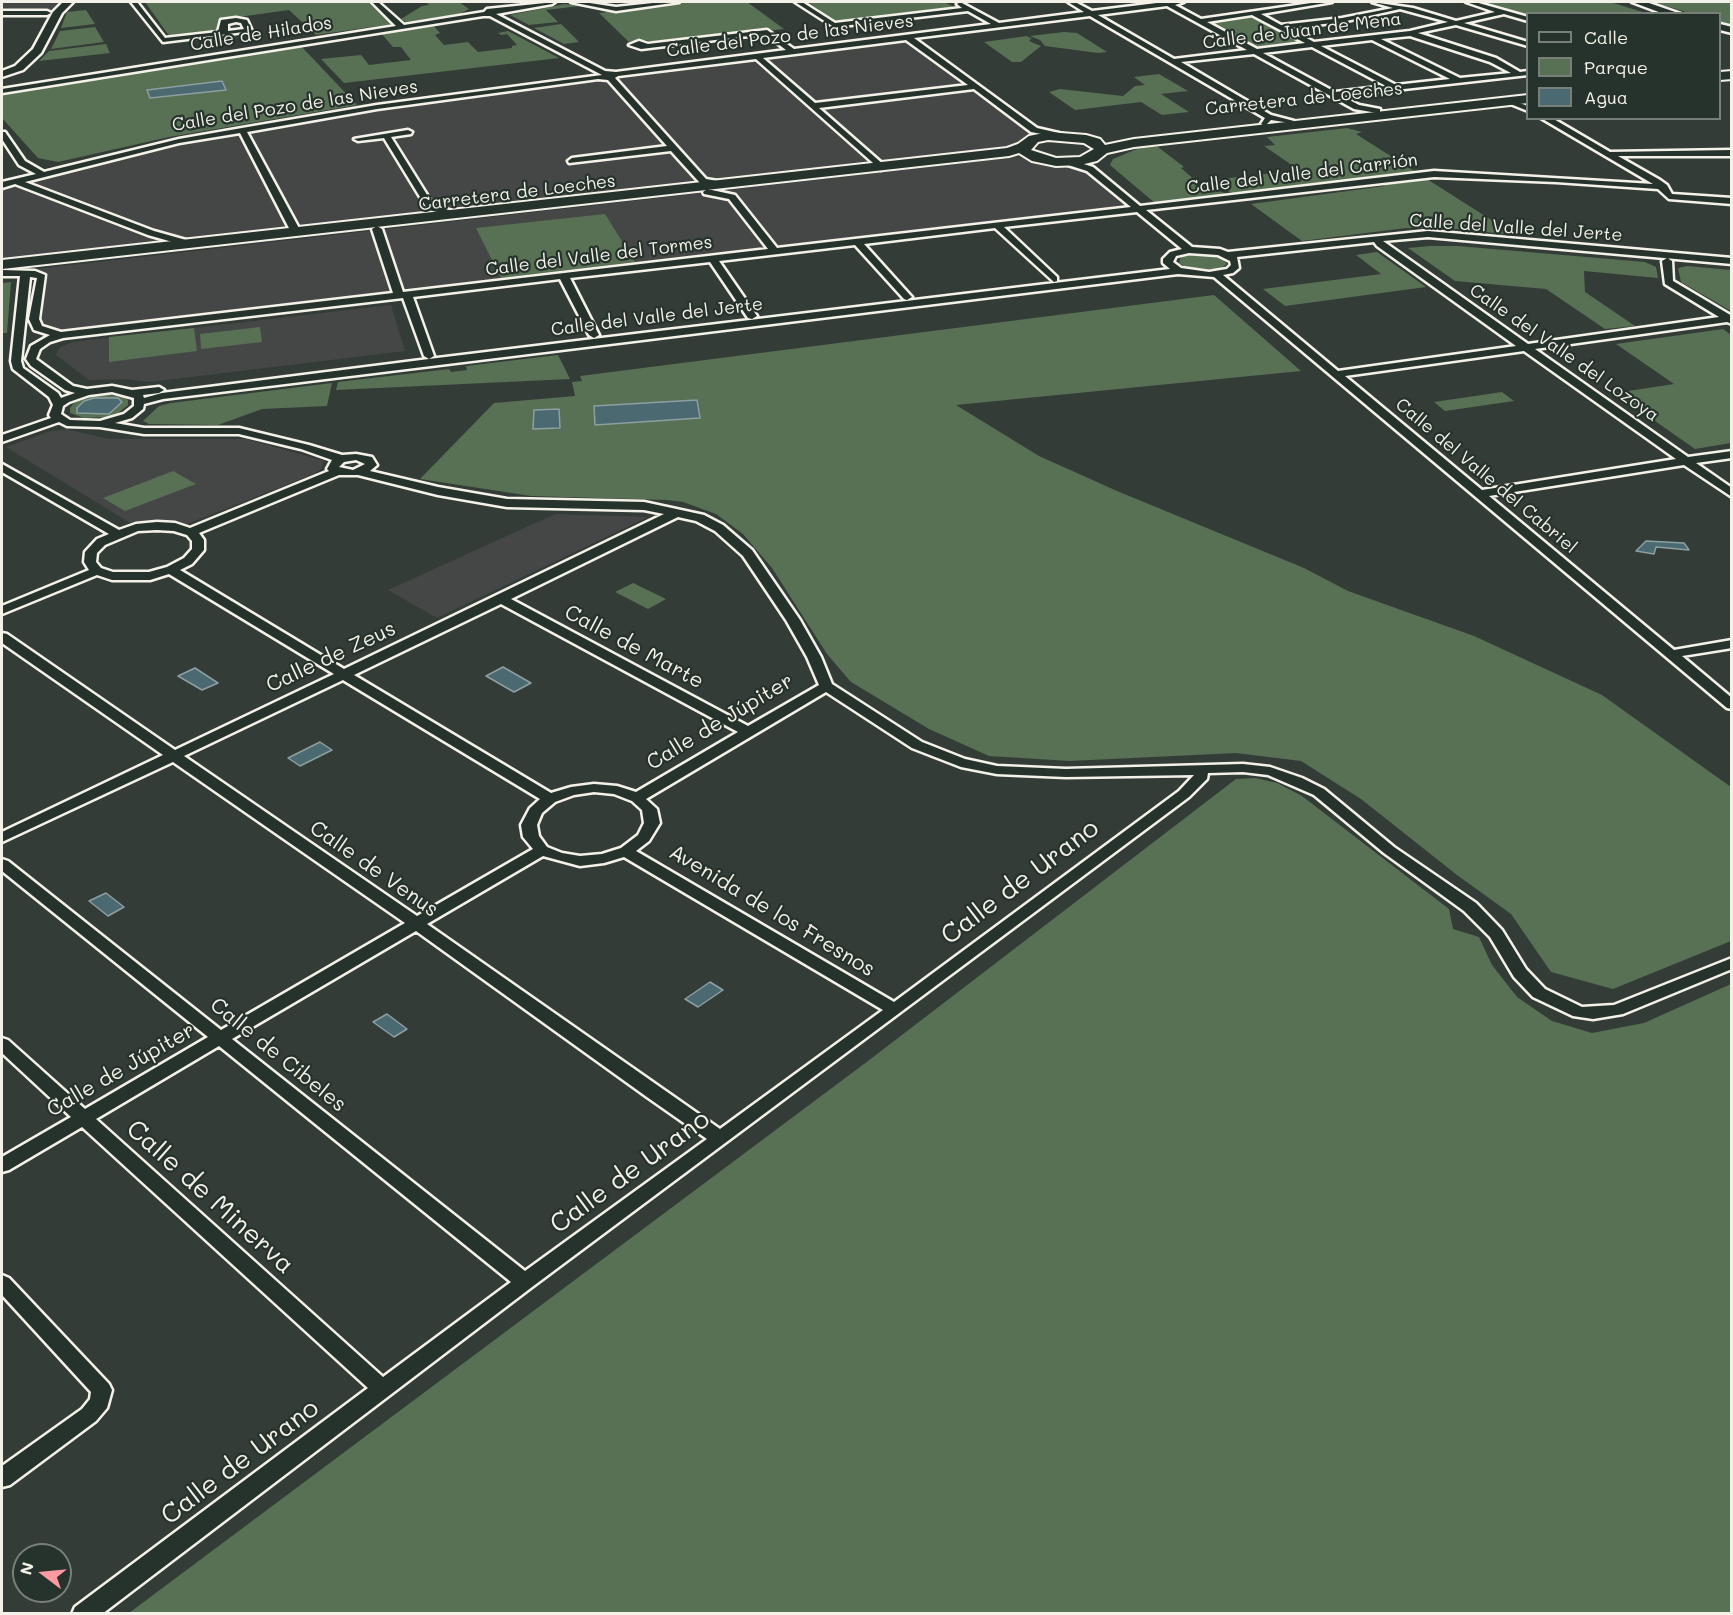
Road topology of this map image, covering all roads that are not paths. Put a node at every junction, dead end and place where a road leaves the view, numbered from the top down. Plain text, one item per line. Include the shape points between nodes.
1 (68, 2) edge
2 (134, 2) edge
3 (375, 2) edge
4 (552, 2) edge
5 (574, 2) edge
6 (676, 2) edge
7 (798, 2) edge
8 (957, 2) edge
9 (1071, 2) edge
10 (1181, 2) edge
11 (1329, 2) edge
12 (1376, 2) edge
13 (1469, 2) edge
14 (1166, 3) edge
15 (1633, 3) edge
16 (1402, 7) junction
17 (55, 9) edge
18 (969, 9) junction
19 (487, 12) junction
20 (1504, 12) junction
21 (1653, 12) edge
22 (1668, 12) edge
23 (2, 13) edge
24 (1253, 13) junction
25 (1094, 14) junction
26 (1526, 19) edge
27 (1200, 21) junction
28 (1458, 23) junction
29 (999, 26) junction
30 (402, 27) junction
31 (1282, 27) junction
32 (1410, 33) junction
33 (220, 34) dead end
34 (1372, 37) junction
35 (909, 38) junction
36 (1314, 44) junction
37 (1526, 44) edge
38 (647, 46) dead end
39 (793, 52) junction
40 (1256, 52) junction
41 (758, 57) junction
42 (1174, 61) junction
43 (1524, 73) edge
44 (607, 75) junction
45 (3, 79) edge
46 (1458, 80) junction
47 (975, 87) junction
48 (1396, 88) junction
49 (1334, 94) junction
50 (1526, 94) edge
51 (1526, 99) edge
52 (1511, 101) junction
53 (813, 106) junction
54 (1526, 108) edge
55 (1356, 110) junction
56 (1266, 119) junction
57 (1549, 120) edge
58 (242, 130) junction
59 (408, 132) dead end
60 (2, 134) edge
61 (386, 135) junction
62 (358, 139) dead end
63 (1030, 139) junction
64 (1086, 139) junction
65 (673, 148) junction
66 (1731, 153) edge
67 (1611, 154) junction
68 (1037, 158) junction
69 (1095, 159) junction
70 (572, 161) dead end
71 (881, 167) junction
72 (42, 174) junction
73 (14, 182) junction
74 (2, 185) edge
75 (701, 187) junction
76 (1664, 187) junction
77 (737, 193) junction
78 (1731, 201) edge
79 (431, 208) junction
80 (1140, 210) junction
81 (453, 214) junction
82 (416, 219) junction
83 (999, 227) junction
84 (377, 229) junction
85 (296, 232) junction
86 (151, 234) junction
87 (1379, 242) junction
88 (858, 243) junction
89 (190, 244) junction
90 (1189, 250) junction
91 (128, 251) junction
92 (776, 252) junction
93 (1228, 255) junction
94 (714, 260) junction
95 (1666, 261) junction
96 (1731, 261) edge
97 (1168, 263) junction
98 (1237, 263) junction
99 (2, 265) edge
100 (1731, 266) edge
101 (1178, 271) junction
102 (2, 272) edge
103 (25, 274) junction
104 (1217, 275) junction
105 (564, 277) junction
106 (1054, 279) junction
107 (403, 296) junction
108 (907, 297) junction
109 (752, 316) junction
110 (1731, 320) edge
111 (62, 335) junction
112 (594, 335) junction
113 (1527, 348) junction
114 (429, 356) junction
115 (1337, 374) junction
116 (87, 392) junction
117 (132, 393) junction
118 (141, 402) junction
119 (58, 405) junction
120 (128, 416) junction
121 (58, 419) junction
122 (100, 424) junction
123 (135, 430) junction
124 (2, 439) edge
125 (1731, 454) edge
126 (1685, 461) junction
127 (339, 466) junction
128 (2, 467) edge
129 (1478, 494) junction
130 (1731, 494) edge
131 (678, 512) junction
132 (191, 532) junction
133 (117, 534) junction
134 (171, 570) junction
135 (97, 571) junction
136 (501, 599) junction
137 (2, 610) edge
138 (2, 637) edge
139 (1731, 644) edge
140 (1672, 654) junction
141 (344, 675) junction
142 (826, 686) junction
143 (1731, 705) edge
144 (748, 732) junction
145 (174, 756) junction
146 (1200, 770) junction
147 (637, 798) junction
148 (549, 800) junction
149 (2, 838) edge
150 (542, 850) junction
151 (626, 851) junction
152 (2, 864) edge
153 (417, 924) junction
154 (1731, 963) edge
155 (894, 1009) junction
156 (220, 1038) junction
157 (2, 1044) edge
158 (83, 1118) junction
159 (721, 1139) junction
160 (2, 1165) edge
161 (525, 1282) junction
162 (2, 1283) edge
163 (383, 1389) junction
164 (2, 1478) edge
165 (83, 1614) edge

1 - 17 street
2 - 33 street via 166,40
3 - 30 street
4 - 19 street, Calle de Hilados
5 - 6 street via 616,9
7 - 18 street via 834,25
8 - 18 street
9 - 25 street
10 - 14 street, Calle del Pozo de las Nieves
11 - 24 street
12 - 16 street
13 - 20 street
14 - 25 street, Calle del Pozo de las Nieves
14 - 27 street
15 - 21 street
15 - 22 street
16 - 28 street
16 - 31 street
17 - 23 street
17 - 45 street via 11,62
17 - 45 street via 37,51
18 - 29 street
19 - 30 street, Calle de Hilados
19 - 44 street
20 - 26 street
20 - 28 street, Calle de Juan de Mena
24 - 27 street
24 - 31 street
25 - 29 street, Calle del Pozo de las Nieves
25 - 42 street
27 - 40 street
28 - 32 street, Calle de Juan de Mena
28 - 37 street
29 - 35 street, Calle del Pozo de las Nieves
30 - 45 street, Calle de Hilados via 44,83
31 - 36 street
32 - 34 street, Calle de Juan de Mena
32 - 43 street
34 - 36 street, Calle de Juan de Mena
34 - 46 street
35 - 39 street, Calle del Pozo de las Nieves
35 - 47 street
36 - 40 street, Calle de Juan de Mena
36 - 48 street
38 - 39 street via 767,32
39 - 41 street, Calle del Pozo de las Nieves
40 - 42 street, Calle de Juan de Mena
40 - 49 street
41 - 44 street, Calle del Pozo de las Nieves
41 - 53 street
42 - 56 street
43 - 46 street
44 - 58 street, Calle del Pozo de las Nieves
44 - 65 street
46 - 48 street
47 - 53 street
47 - 63 street
48 - 49 street
49 - 55 street
50 - 55 main road, Carretera de Loeches
51 - 52 main road, Carretera de Loeches
52 - 54 street
52 - 69 main road, Carretera de Loeches via 1134,143
53 - 71 street
55 - 56 main road, Carretera de Loeches via 1290,121
56 - 64 main road, Carretera de Loeches via 1117,140
57 - 67 street
58 - 72 street, Calle del Pozo de las Nieves
58 - 85 street
59 - 61 street
60 - 72 street via 22,163
61 - 62 street
61 - 79 street
63 - 64 main road, Carretera de Loeches
63 - 68 main road via 1025,152
63 - 71 main road, Carretera de Loeches via 999,153
64 - 69 main road via 1095,142
65 - 70 street
65 - 75 street
66 - 67 street
67 - 76 street
68 - 69 main road, Carretera de Loeches via 1068,162
68 - 77 main road, Carretera de Loeches via 994,159
69 - 80 street
71 - 75 main road, Carretera de Loeches
72 - 73 street, Calle del Pozo de las Nieves
73 - 74 street, Calle del Pozo de las Nieves
73 - 86 street
75 - 77 main road, Carretera de Loeches
75 - 81 main road, Carretera de Loeches
75 - 84 main road, Carretera de Loeches
76 - 78 street via 1669,196
76 - 80 street, Calle del Valle del Carrión via 1434,174
77 - 92 street
79 - 81 street
79 - 82 street
80 - 83 street, Calle del Valle del Tormes
80 - 90 street
81 - 82 main road, Carretera de Loeches
82 - 85 main road, Carretera de Loeches
83 - 88 street, Calle del Valle del Tormes
83 - 106 street
84 - 102 main road, Carretera de Loeches
84 - 107 street
85 - 89 main road, Carretera de Loeches
86 - 89 street
86 - 91 street via 147,243
87 - 93 street, Calle del Valle del Jerte
87 - 95 street, Calle del Valle del Jerte via 1429,239
87 - 96 street, Calle del Valle del Jerte via 1428,234
87 - 98 street, Calle del Valle del Jerte
87 - 113 street, Calle del Valle del Lozoya
88 - 92 street, Calle del Valle del Tormes
88 - 108 street
89 - 91 main road, Carretera de Loeches
90 - 93 street, Calle del Valle del Jerte
90 - 97 street via 1173,254
91 - 99 main road, Carretera de Loeches
92 - 94 street, Calle del Valle del Tormes
93 - 98 street
94 - 105 street, Calle del Valle del Tormes
94 - 109 street
95 - 100 street, Calle del Valle del Jerte
95 - 110 street via 1668,282
97 - 101 street
97 - 106 street, Calle del Valle del Jerte
98 - 104 street via 1230,272
101 - 104 street, Calle del Valle del Jerte
101 - 118 street, Calle del Valle del Jerte via 431,362 162,396
102 - 103 street
103 - 111 street via 42,277 34,319 38,328
103 - 119 street via 18,369 54,395
104 - 115 street, Calle del Valle del Cabriel
105 - 107 street, Calle del Valle del Tormes
105 - 112 street
106 - 108 street, Calle del Valle del Jerte
107 - 111 street, Calle del Valle del Tormes
107 - 114 street
108 - 109 street, Calle del Valle del Jerte
109 - 112 street, Calle del Valle del Jerte
110 - 113 street
111 - 116 street via 35,348 31,358 69,388
112 - 114 street, Calle del Valle del Jerte
113 - 115 street
113 - 126 street, Calle del Valle del Lozoya
114 - 117 street, Calle del Valle del Jerte
115 - 129 street, Calle del Valle del Cabriel
116 - 117 street, Calle del Valle del Jerte via 112,389
116 - 119 street
117 - 118 street
118 - 120 street
119 - 121 street
120 - 122 street
120 - 123 street via 128,425
121 - 122 street
121 - 124 street
122 - 123 street
123 - 127 street via 239,431 305,447
125 - 126 street
126 - 129 street
126 - 130 street, Calle del Valle del Lozoya
127 - 131 street via 438,491 507,503 644,506
127 - 132 street
128 - 133 street
129 - 140 street, Calle del Valle del Cabriel
131 - 136 street, Calle de Zeus
131 - 142 street via 719,528 748,553 793,620
132 - 133 street via 157,526
132 - 134 street via 198,540 198,550
133 - 135 street via 91,552 90,562
134 - 135 street via 131,578
134 - 141 street
135 - 137 street
136 - 141 street, Calle de Zeus
136 - 144 street, Calle de Marte
138 - 145 street, Calle de Venus
139 - 140 street
140 - 143 street, Calle del Valle del Cabriel
141 - 145 street, Calle de Zeus
141 - 148 street
142 - 144 street, Calle de Júpiter
142 - 146 street via 917,745 961,763 998,770 1066,773
144 - 147 street, Calle de Júpiter
145 - 149 street, Calle de Zeus
145 - 153 street, Calle de Venus
146 - 154 street via 1270,771 1319,792 1389,850 1470,907 1496,934 1520,973 1539,993 1579,1012 1617,1010
146 - 155 street, Calle de Urano via 1202,776 1184,794
147 - 148 street via 617,790 594,788 571,791
147 - 151 street via 649,809 652,823 644,838
148 - 150 street via 535,811 529,825 531,837
150 - 151 street via 580,861
150 - 153 street, Calle de Júpiter
151 - 155 street, Avenida de los Fresnos
152 - 156 street, Calle de Cibeles
153 - 156 street, Calle de Júpiter
153 - 159 street, Calle de Venus
155 - 159 street, Calle de Urano
156 - 158 street, Calle de Júpiter
156 - 161 street, Calle de Cibeles
157 - 158 street, Calle de Minerva
158 - 160 street, Calle de Júpiter
158 - 163 street, Calle de Minerva
159 - 161 street, Calle de Urano
161 - 163 street, Calle de Urano
162 - 164 street via 102,1390 100,1402 89,1415
163 - 165 street, Calle de Urano

